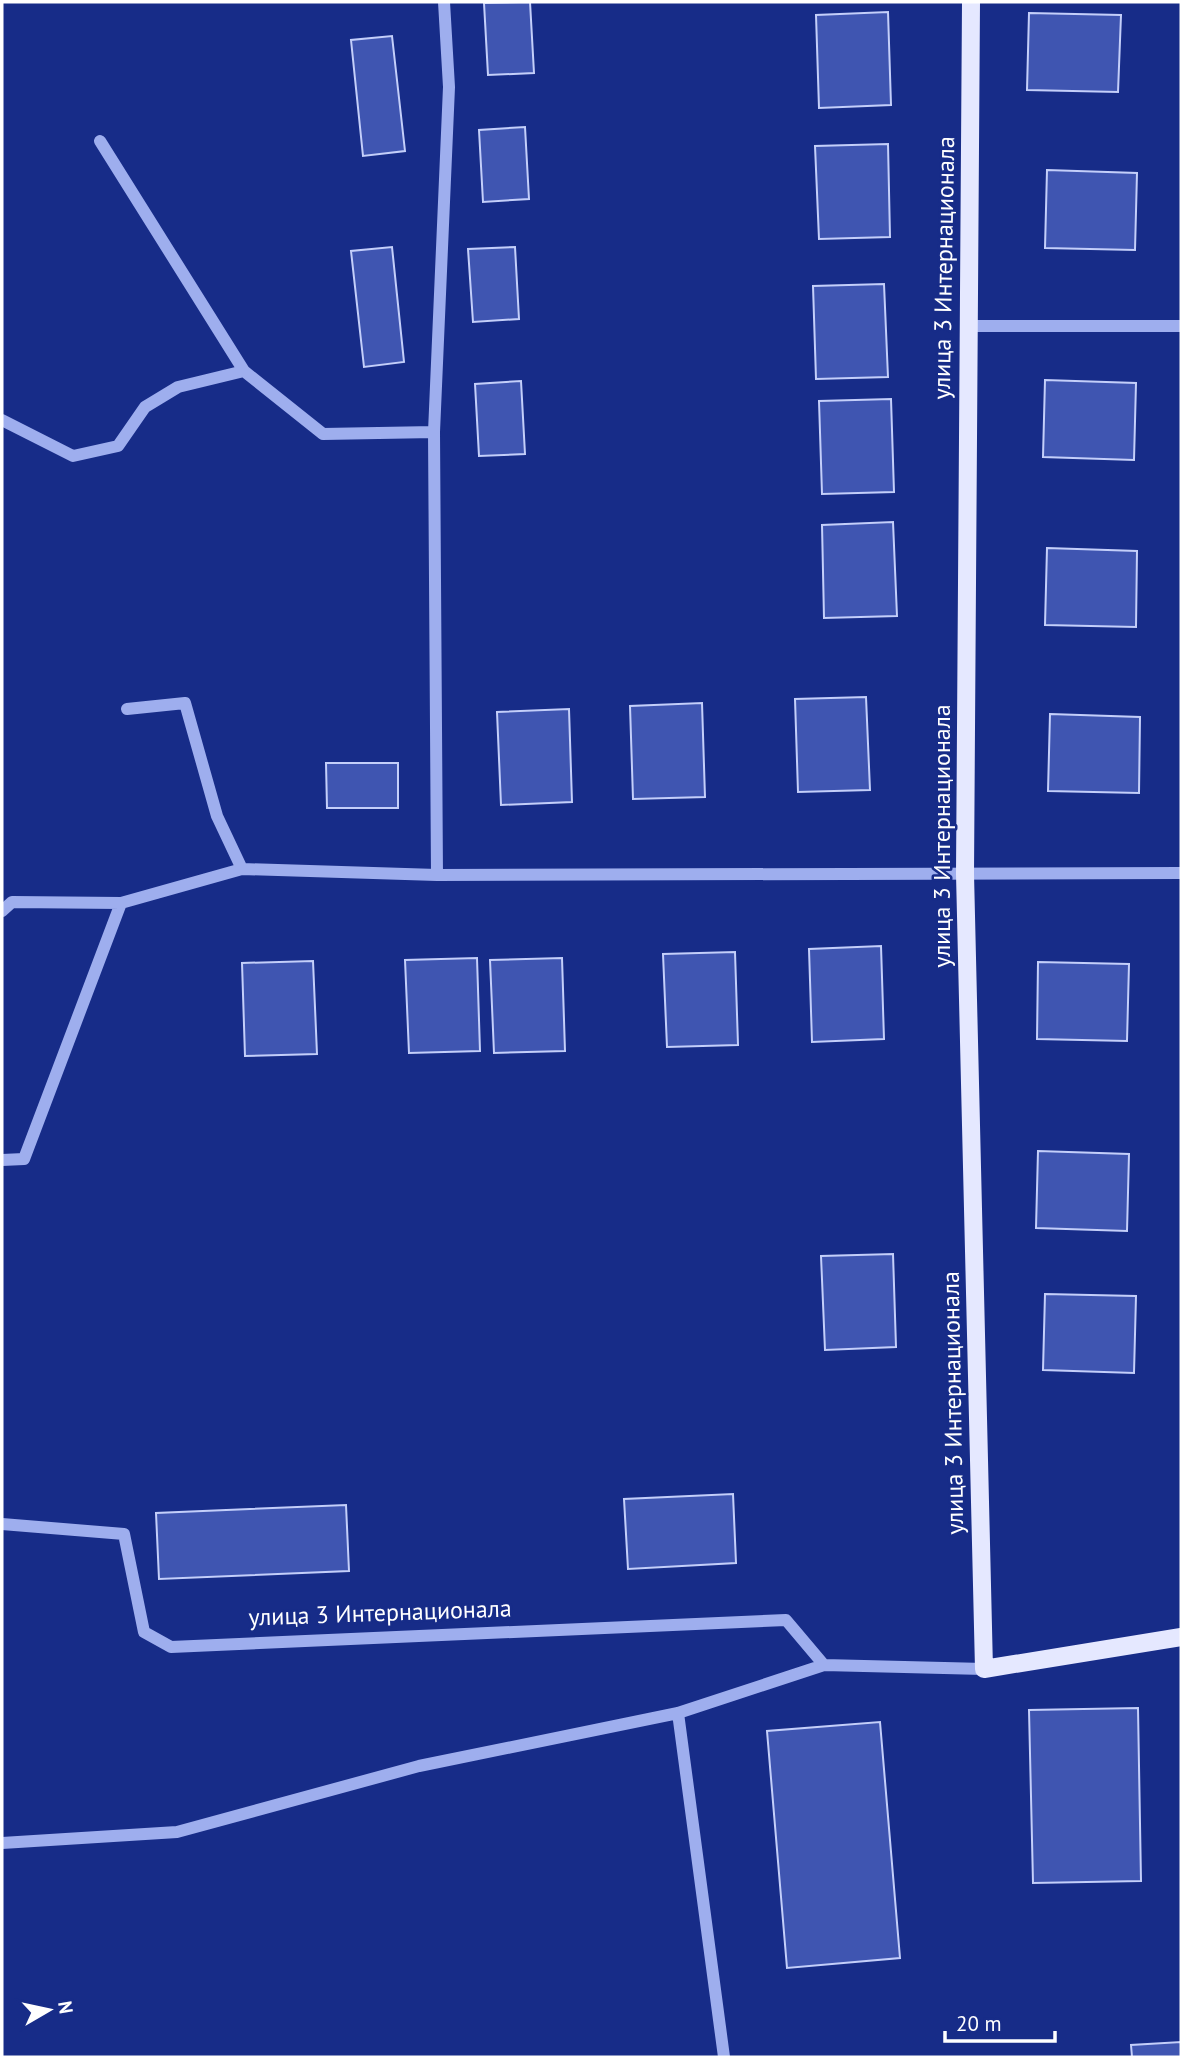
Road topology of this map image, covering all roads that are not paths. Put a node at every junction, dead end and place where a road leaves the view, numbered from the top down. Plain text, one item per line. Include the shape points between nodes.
1 (444, 2) edge
2 (971, 2) edge
3 (100, 141) dead end
4 (968, 326) junction
5 (1181, 326) edge
6 (244, 371) junction
7 (2, 420) edge
8 (433, 432) junction
9 (127, 709) dead end
10 (242, 869) junction
11 (1181, 873) edge
12 (965, 874) junction
13 (437, 875) junction
14 (121, 903) junction
15 (2, 911) edge
16 (2, 1160) edge
17 (2, 1524) edge
18 (1181, 1637) edge
19 (824, 1664) junction
20 (984, 1669) junction
21 (678, 1713) junction
22 (2, 1843) edge
23 (724, 2057) edge

1 - 8 street via 449,87
2 - 4 main road, улица 3 Интернационала
3 - 6 street
4 - 5 street
4 - 12 main road, улица 3 Интернационала
6 - 7 street via 178,387 145,407 118,446 73,456
6 - 8 street via 323,434
8 - 13 street
9 - 10 street via 185,703 217,816
10 - 13 street
10 - 14 street
11 - 12 street
12 - 13 street
12 - 20 main road, улица 3 Интернационала
14 - 15 street via 12,901
14 - 16 street via 24,1159
17 - 19 street, улица 3 Интернационала via 124,1534 144,1632 171,1647 786,1620
18 - 20 main road
19 - 20 street
19 - 21 street
21 - 22 street via 419,1766 177,1832
21 - 23 street

